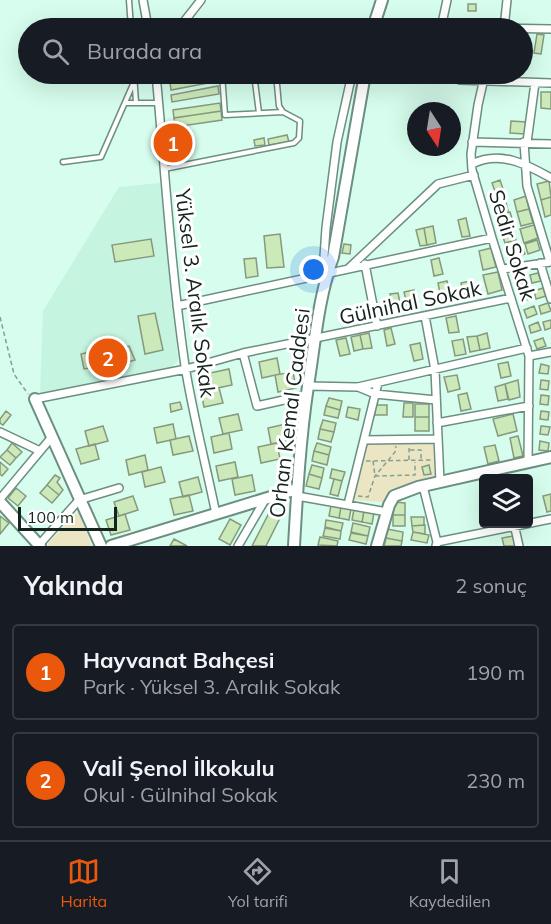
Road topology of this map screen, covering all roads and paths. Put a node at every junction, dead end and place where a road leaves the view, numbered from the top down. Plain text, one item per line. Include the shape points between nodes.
1 (129, 0) edge
2 (143, 0) edge
3 (201, 0) edge
4 (382, 0) edge
5 (447, 0) edge
6 (507, 0) edge
7 (130, 18) edge
8 (146, 18) edge
9 (187, 18) edge
10 (376, 18) edge
11 (443, 18) edge
12 (505, 18) edge
13 (533, 29) edge
14 (551, 29) edge
15 (535, 83) joint
16 (551, 83) edge
17 (133, 84) edge
18 (134, 84) edge
19 (157, 84) edge
20 (223, 84) edge
21 (255, 84) edge
22 (277, 84) edge
23 (350, 84) edge
24 (363, 84) edge
25 (483, 84) edge
26 (135, 102) junction
27 (125, 103) junction
28 (158, 103) junction
29 (283, 112) junction
30 (259, 113) junction
31 (472, 141) junction
32 (525, 142) junction
33 (551, 144) edge
34 (63, 162) dead end
35 (472, 164) junction
36 (525, 164) junction
37 (164, 169) junction
38 (474, 175) junction
39 (551, 178) edge
40 (492, 238) junction
41 (550, 262) edge
42 (540, 263) junction
43 (365, 264) junction
44 (349, 268) junction
45 (503, 268) junction
46 (329, 269) junction
47 (511, 298) junction
48 (551, 299) edge
49 (177, 306) junction
50 (425, 316) junction
51 (0, 317) edge
52 (377, 326) junction
53 (313, 339) junction
54 (526, 348) junction
55 (551, 352) edge
56 (243, 353) junction
57 (529, 356) junction
58 (186, 369) junction
59 (435, 370) junction
60 (378, 383) junction
61 (358, 387) junction
62 (307, 390) junction
63 (375, 394) junction
64 (35, 399) junction
65 (436, 400) junction
66 (529, 406) junction
67 (437, 423) junction
68 (0, 432) edge
69 (51, 438) junction
70 (438, 439) junction
71 (364, 440) junction
72 (389, 445) dead end
73 (396, 445) junction
74 (409, 450) junction
75 (40, 451) junction
76 (366, 454) dead end
77 (551, 457) edge
78 (373, 460) junction
79 (388, 460) junction
80 (409, 460) junction
81 (415, 460) junction
82 (421, 460) junction
83 (439, 460) junction
84 (528, 463) junction
85 (501, 474) edge
86 (375, 476) junction
87 (479, 477) edge
88 (440, 483) junction
89 (423, 486) junction
90 (119, 489) dead end
91 (297, 492) junction
92 (266, 498) junction
93 (79, 500) junction
94 (0, 501) edge
95 (351, 504) junction
96 (387, 512) junction
97 (216, 514) junction
98 (551, 519) edge
99 (533, 522) edge
100 (502, 528) edge
101 (515, 528) edge
102 (436, 544) edge
103 (39, 546) edge
104 (101, 546) edge
105 (111, 546) edge
106 (238, 546) edge
107 (294, 546) edge
108 (376, 546) edge
109 (519, 546) edge

1 - 7 lane
2 - 8 street
3 - 9 street
4 - 10 street
5 - 11 street
6 - 12 street
13 - 14 street
15 - 16 street
15 - 32 street
17 - 27 lane
18 - 26 lane
19 - 28 street, Yüksel 3. Aralık Sokak
20 - 30 lane via 225,115
21 - 30 lane
22 - 29 lane
23 - 46 street via 337,142 326,228 324,257
24 - 46 street, Orhan Kemal Caddesi
25 - 31 street, Sedir Sokak
26 - 27 lane
26 - 28 lane
27 - 34 lane via 101,157
28 - 37 street, Yüksel 3. Aralık Sokak
29 - 30 lane
29 - 37 lane via 300,122 294,142
31 - 32 street
31 - 35 street, Sedir Sokak
32 - 33 street
32 - 36 street
35 - 36 street via 502,158
35 - 38 street, Sedir Sokak
36 - 39 street
36 - 41 street via 527,186
37 - 49 street, Yüksel 3. Aralık Sokak
38 - 40 street, Sedir Sokak
38 - 44 street via 438,184
40 - 43 street
40 - 45 street, Sedir Sokak
41 - 42 street
42 - 45 street
42 - 48 street
43 - 44 street
43 - 52 street
44 - 46 street
45 - 47 street, Sedir Sokak
46 - 49 street
46 - 53 street, Orhan Kemal Caddesi
47 - 50 street, Gülnihal Sokak
47 - 54 street, Sedir Sokak
49 - 58 street, Yüksel 3. Aralık Sokak
50 - 52 street, Gülnihal Sokak
50 - 59 street
51 - 64 path via 14,374
52 - 53 street, Gülnihal Sokak
53 - 56 street, Gülnihal Sokak
53 - 62 street, Orhan Kemal Caddesi
54 - 57 street, Sedir Sokak
54 - 59 street
55 - 57 street
56 - 58 street, Gülnihal Sokak
56 - 62 street via 257,406
57 - 66 street, Sedir Sokak
58 - 64 street, Gülnihal Sokak
58 - 97 street, Yüksel 3. Aralık Sokak
59 - 60 street
59 - 65 street
60 - 61 street
60 - 63 street
61 - 62 street
61 - 63 street
62 - 91 street, Orhan Kemal Caddesi
63 - 65 street
63 - 71 street
64 - 69 street
65 - 67 street
66 - 67 street
66 - 84 street, Sedir Sokak
67 - 70 street
68 - 75 street
69 - 75 street
69 - 93 street
70 - 71 street
70 - 83 street
71 - 95 street
72 - 73 path
73 - 74 path via 410,445
73 - 79 path
74 - 80 path
74 - 82 path via 421,450
75 - 94 street
76 - 78 path via 364,460
77 - 84 street
78 - 79 path
78 - 86 path
79 - 80 path
79 - 86 path
80 - 81 path
81 - 82 path
81 - 86 path via 415,475
82 - 83 path
83 - 88 street
84 - 85 street
86 - 95 path via 368,497 356,496
87 - 88 street
88 - 89 street
89 - 96 street via 394,496
89 - 102 street
90 - 93 street
91 - 92 street
91 - 95 street
91 - 107 street, Orhan Kemal Caddesi
92 - 97 street
92 - 106 street
93 - 103 street
93 - 104 street
94 - 103 street
95 - 96 street
96 - 108 street
97 - 105 street
98 - 99 street
100 - 102 street
101 - 109 street

